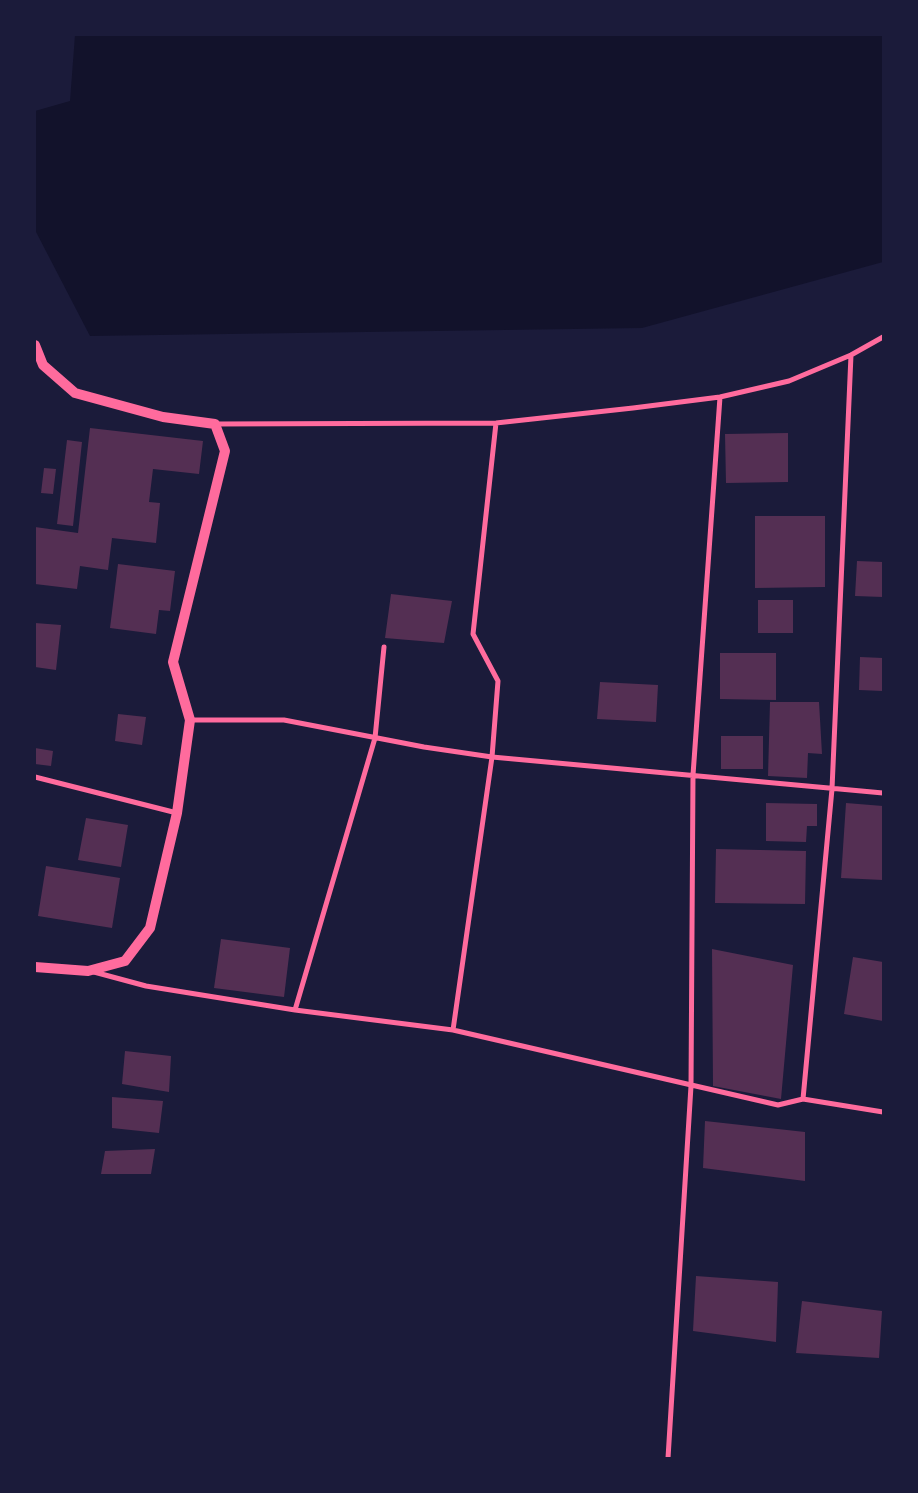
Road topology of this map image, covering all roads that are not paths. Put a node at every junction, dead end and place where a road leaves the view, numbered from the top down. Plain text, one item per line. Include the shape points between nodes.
1 (883, 337) edge
2 (35, 344) edge
3 (851, 355) junction
4 (720, 397) junction
5 (496, 423) junction
6 (215, 424) junction
7 (384, 647) dead end
8 (190, 720) junction
9 (375, 738) junction
10 (492, 757) junction
11 (693, 775) junction
12 (35, 777) edge
13 (832, 789) junction
14 (883, 793) edge
15 (177, 813) junction
16 (35, 967) edge
17 (88, 971) junction
18 (294, 1010) junction
19 (453, 1030) junction
20 (691, 1086) junction
21 (803, 1099) junction
22 (883, 1112) edge
23 (668, 1458) edge

1 - 3 street
2 - 6 main road via 44,365 75,393 163,417
3 - 4 street via 789,381
3 - 13 street
4 - 5 street
4 - 11 street
5 - 6 street
5 - 10 street via 473,634 498,681
6 - 8 main road via 225,451 173,662
7 - 9 street
8 - 9 street via 284,720
8 - 15 main road
9 - 10 street
9 - 18 street
10 - 11 street
10 - 19 street
11 - 13 street
11 - 20 street
12 - 15 street
13 - 14 street
13 - 21 street
15 - 17 main road via 150,928 125,960
16 - 17 main road
17 - 18 street via 146,986
18 - 19 street
19 - 20 street
20 - 21 street via 778,1104
20 - 23 street
21 - 22 street

